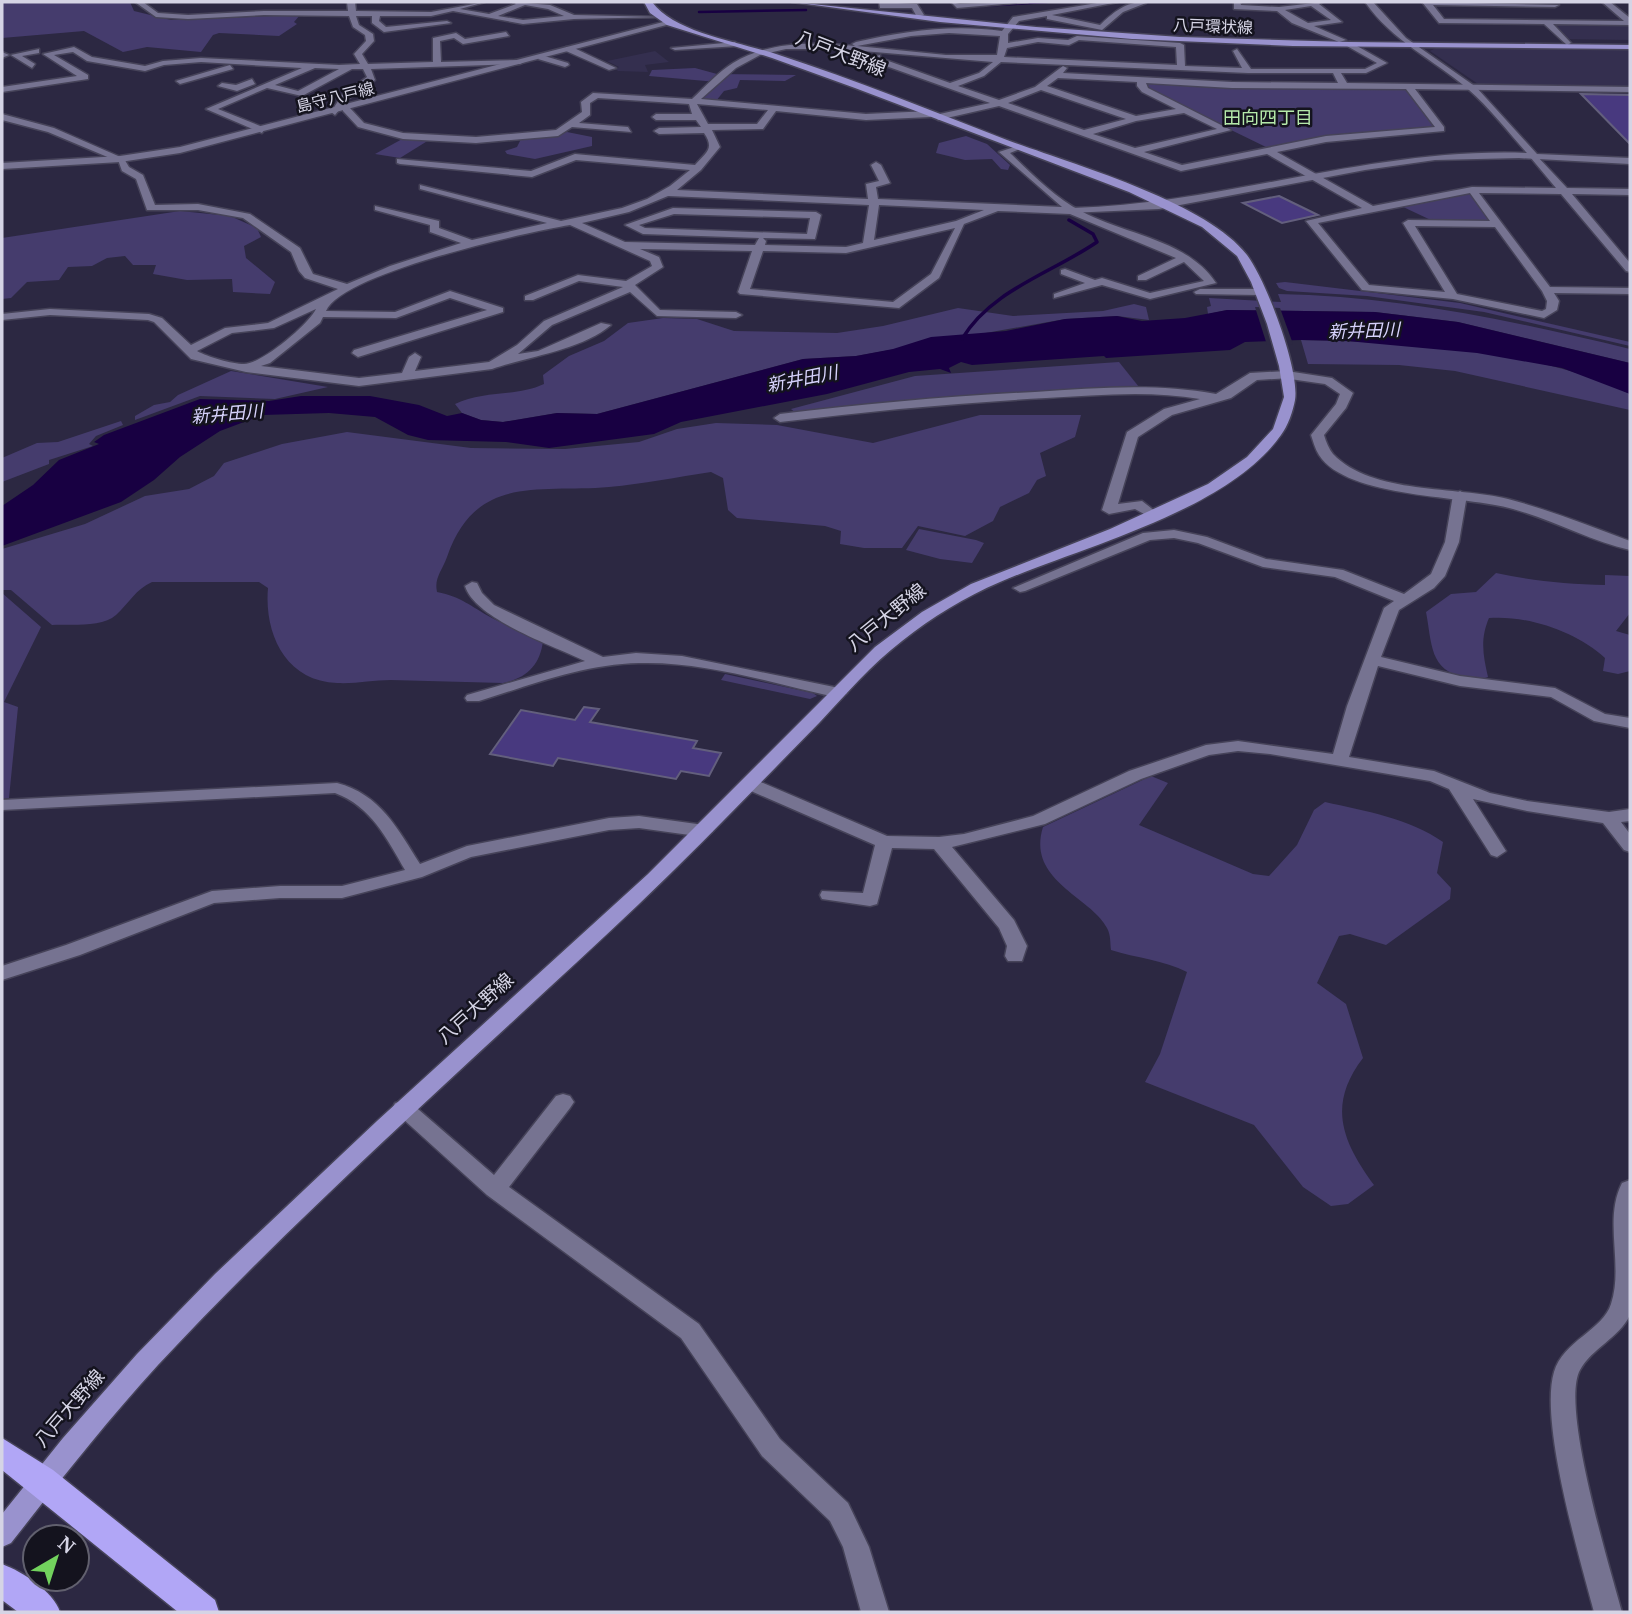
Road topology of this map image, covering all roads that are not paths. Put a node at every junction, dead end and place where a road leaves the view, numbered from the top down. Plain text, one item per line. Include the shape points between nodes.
1 (139, 2) edge
2 (351, 2) edge
3 (481, 2) edge
4 (648, 2) edge
5 (796, 2) edge
6 (817, 2) edge
7 (883, 2) edge
8 (955, 2) edge
9 (1114, 2) edge
10 (1237, 2) edge
11 (1316, 2) edge
12 (1369, 2) edge
13 (1426, 2) edge
14 (1606, 2) edge
15 (521, 3) edge
16 (1142, 3) edge
17 (1296, 3) edge
18 (1494, 3) edge
19 (1553, 3) edge
20 (412, 5) dead end
21 (1024, 5) edge
22 (1060, 5) dead end
23 (558, 9) junction
24 (1074, 9) junction
25 (1279, 9) junction
26 (454, 11) junction
27 (353, 12) junction
28 (377, 12) junction
29 (386, 12) junction
30 (1033, 13) junction
31 (920, 15) junction
32 (488, 17) junction
33 (574, 17) junction
34 (659, 17) junction
35 (1116, 17) junction
36 (523, 22) junction
37 (1546, 22) junction
38 (1575, 22) junction
39 (1630, 22) edge
40 (670, 23) junction
41 (1304, 24) junction
42 (406, 29) junction
43 (1007, 29) junction
44 (472, 32) dead end
45 (506, 34) dead end
46 (370, 41) junction
47 (24, 42) dead end
48 (1346, 42) junction
49 (1408, 42) junction
50 (1567, 43) junction
51 (735, 44) junction
52 (1630, 45) edge
53 (1005, 46) junction
54 (839, 47) junction
55 (675, 48) dead end
56 (569, 49) junction
57 (36, 51) junction
58 (1237, 51) dead end
59 (762, 52) junction
60 (885, 52) junction
61 (47, 54) junction
62 (358, 54) junction
63 (542, 54) junction
64 (336, 55) dead end
65 (347, 55) dead end
66 (325, 56) dead end
67 (946, 57) junction
68 (1000, 60) junction
69 (1065, 61) junction
70 (247, 62) junction
71 (520, 62) junction
72 (293, 64) junction
73 (437, 65) junction
74 (565, 65) dead end
75 (32, 66) dead end
76 (313, 66) junction
77 (364, 66) junction
78 (938, 66) dead end
79 (350, 67) junction
80 (1181, 67) junction
81 (612, 68) dead end
82 (927, 69) dead end
83 (1208, 69) junction
84 (168, 71) dead end
85 (1248, 71) junction
86 (1336, 72) junction
87 (915, 73) junction
88 (1057, 75) junction
89 (193, 77) junction
90 (332, 79) junction
91 (1142, 80) junction
92 (180, 81) dead end
93 (368, 82) junction
94 (1207, 84) junction
95 (222, 86) dead end
96 (268, 86) junction
97 (952, 86) junction
98 (1343, 86) junction
99 (1041, 87) junction
100 (1409, 87) junction
101 (1472, 88) junction
102 (1630, 89) edge
103 (2, 90) edge
104 (997, 102) junction
105 (653, 107) junction
106 (774, 108) junction
107 (346, 109) junction
108 (695, 109) junction
109 (1185, 110) junction
110 (335, 111) junction
111 (640, 111) dead end
112 (934, 116) junction
113 (2, 117) edge
114 (1135, 119) junction
115 (573, 125) junction
116 (707, 129) junction
117 (262, 130) junction
118 (628, 130) dead end
119 (659, 131) dead end
120 (1085, 133) junction
121 (435, 139) junction
122 (1017, 147) junction
123 (1269, 150) junction
124 (1136, 151) junction
125 (1536, 158) junction
126 (120, 159) junction
127 (1630, 161) edge
128 (876, 165) dead end
129 (2, 166) edge
130 (698, 168) junction
131 (1314, 177) junction
132 (423, 187) dead end
133 (1472, 190) junction
134 (1562, 190) junction
135 (1630, 192) edge
136 (670, 193) junction
137 (874, 203) junction
138 (1171, 207) junction
139 (379, 208) dead end
140 (996, 208) junction
141 (631, 209) junction
142 (1371, 209) junction
143 (1073, 211) junction
144 (653, 217) junction
145 (959, 223) junction
146 (569, 224) junction
147 (1497, 224) junction
148 (762, 236) junction
149 (474, 244) junction
150 (624, 244) junction
151 (868, 246) junction
152 (758, 249) junction
153 (1185, 258) junction
154 (1630, 270) edge
155 (1065, 272) dead end
156 (1142, 278) dead end
157 (1097, 284) junction
158 (629, 286) junction
159 (346, 288) junction
160 (1547, 290) junction
161 (1630, 291) edge
162 (1045, 292) dead end
163 (1172, 292) junction
164 (1261, 295) junction
165 (1058, 296) junction
166 (1453, 296) junction
167 (529, 298) dead end
168 (325, 300) junction
169 (1075, 302) dead end
170 (321, 314) junction
171 (736, 315) dead end
172 (2, 317) edge
173 (605, 325) dead end
174 (189, 351) junction
175 (358, 354) dead end
176 (415, 357) dead end
177 (505, 359) junction
178 (246, 368) junction
179 (1285, 368) junction
180 (407, 376) junction
181 (1217, 398) junction
182 (780, 418) dead end
183 (1460, 495) junction
184 (1153, 514) junction
185 (1630, 546) edge
186 (472, 586) dead end
187 (1020, 587) dead end
188 (1403, 599) junction
189 (1373, 660) junction
190 (602, 663) junction
191 (839, 693) junction
192 (473, 698) dead end
193 (1630, 723) edge
194 (1339, 761) junction
195 (750, 784) junction
196 (1456, 786) junction
197 (2, 805) edge
198 (1630, 815) edge
199 (1609, 818) junction
200 (704, 831) junction
201 (885, 842) junction
202 (939, 843) junction
203 (1630, 846) edge
204 (1497, 851) dead end
205 (416, 873) junction
206 (829, 895) dead end
207 (1015, 956) dead end
208 (2, 973) edge
209 (563, 1102) dead end
210 (403, 1109) junction
211 (495, 1189) junction
212 (1630, 1189) edge
213 (2, 1452) edge
214 (43, 1480) junction
215 (4, 1531) edge
216 (2, 1580) edge
217 (44, 1612) edge
218 (203, 1612) edge
219 (875, 1612) edge
220 (1608, 1612) edge

1 - 27 street via 150,12 167,17
2 - 27 street
3 - 26 street
4 - 34 main road, 八戸大野線
5 - 43 main road, 八戸環状線
6 - 31 main road, 八戸環状線
7 - 31 street via 883,6 914,6
8 - 21 street via 957,6
9 - 24 street
10 - 25 street via 1237,7
11 - 17 street
11 - 41 street via 1338,22
12 - 49 street
13 - 18 street
13 - 37 street via 1442,21
14 - 39 street
15 - 23 street
15 - 32 street
16 - 35 street via 1120,10
17 - 25 street
18 - 19 street
19 - 38 street
20 - 29 street
21 - 22 street
23 - 33 street
23 - 36 street
24 - 30 street
24 - 35 street
25 - 41 street
26 - 29 street
26 - 32 street
27 - 28 street
27 - 46 street via 350,21 369,34
28 - 29 street
28 - 42 street via 375,21 384,30
30 - 35 street via 1102,29
30 - 43 street via 1016,19
31 - 43 main road, 八戸環状線
32 - 36 street
32 - 42 street
33 - 34 street
33 - 36 street
34 - 40 main road, 八戸大野線
36 - 44 street
37 - 38 street
37 - 50 street
38 - 39 street
40 - 51 main road, 八戸大野線
40 - 56 street, 島守八戸線
41 - 48 street
42 - 46 street via 411,37
43 - 48 main road, 八戸環状線 via 1170,39
43 - 53 street
43 - 54 street via 879,38
45 - 73 street via 463,42 456,35 436,40
46 - 62 street
47 - 57 street
48 - 49 main road, 八戸環状線
48 - 86 street via 1383,63 1366,71
49 - 50 main road, 八戸環状線
49 - 52 main road, 八戸環状線
49 - 101 street
50 - 52 main road, 八戸環状線
51 - 55 street
51 - 59 main road, 八戸大野線
53 - 68 street
53 - 80 street via 1038,40 1069,43 1077,38 1180,45
54 - 59 street
54 - 60 street
56 - 63 street, 島守八戸線
56 - 81 street
57 - 61 street
57 - 75 street via 15,55
58 - 85 street
59 - 108 street via 733,66
59 - 112 main road, 八戸大野線
60 - 67 street
60 - 87 street via 875,59
61 - 70 street via 74,49 90,59 145,69 187,61
61 - 103 street via 85,77 77,85
62 - 65 street
62 - 77 street
63 - 71 street, 島守八戸線
63 - 74 street
64 - 66 street
67 - 68 street
67 - 78 street
68 - 69 street
68 - 97 street via 989,72
69 - 80 street
69 - 88 street
70 - 72 street
70 - 89 street
71 - 73 street
71 - 107 street, 島守八戸線
72 - 76 street
72 - 95 street via 237,88
73 - 77 street
76 - 79 street
76 - 96 street
77 - 79 street
77 - 93 street via 372,78
79 - 90 street
80 - 83 street
82 - 87 street
83 - 85 street
83 - 94 street
84 - 89 street
85 - 86 street
86 - 98 street
87 - 97 street
88 - 91 street
88 - 99 street
89 - 92 street
90 - 93 street
90 - 96 street via 299,94
91 - 94 street
91 - 109 street via 1145,90
93 - 110 street via 345,97
94 - 98 street
96 - 117 street via 210,109
97 - 104 street
98 - 100 street
99 - 104 street
99 - 114 street
100 - 101 street
100 - 123 street via 1441,129 1366,134
101 - 102 street
101 - 125 street
104 - 112 street
104 - 120 street
105 - 108 street
105 - 108 street
105 - 111 street
105 - 115 street via 590,96 585,102 587,113
106 - 108 street
106 - 112 street via 866,117
106 - 116 street via 760,127
107 - 110 street, 島守八戸線
107 - 121 street via 360,125
108 - 116 street
109 - 114 street
109 - 124 street via 1226,130
110 - 117 street, 島守八戸線
112 - 122 main road, 八戸大野線
113 - 126 street via 51,130
114 - 120 street
115 - 118 street
115 - 121 street via 558,133 509,139
116 - 119 street
116 - 130 street via 715,147
117 - 126 street, 島守八戸線
120 - 124 street
121 - 130 street via 400,161 532,174 575,157
122 - 138 main road, 八戸大野線
122 - 143 street via 1004,152
123 - 124 street via 1181,168
123 - 131 street
125 - 127 street
125 - 131 street via 1411,159
125 - 134 street
126 - 129 street, 島守八戸線
126 - 159 street via 125,169 140,177 151,208 198,207 246,216 296,250 309,276
128 - 137 street via 885,183 871,184
130 - 136 street
131 - 138 street
131 - 142 street
132 - 146 street via 521,207
133 - 134 street
133 - 142 street
133 - 147 street
134 - 135 street
134 - 154 street
136 - 137 street
136 - 141 street
137 - 140 street
137 - 151 street
138 - 143 street
138 - 164 main road, 八戸大野線 via 1213,229 1243,256
139 - 149 street via 435,223 434,230
140 - 143 street
140 - 145 street
141 - 144 street
141 - 146 street
142 - 166 street via 1311,221 1366,288
143 - 153 street
144 - 148 street via 629,225 643,232
144 - 148 street via 673,211 816,215 811,237
145 - 151 street
145 - 152 street via 935,276 895,306 744,292
146 - 149 street
146 - 150 street
147 - 160 street
147 - 166 street via 1408,223
148 - 152 street
149 - 159 street via 396,266
150 - 152 street
150 - 158 street via 659,263
151 - 152 street via 832,251
153 - 156 street
153 - 163 street via 1209,275 1211,283
155 - 157 street
157 - 163 street via 1102,281 1140,295
157 - 165 street
158 - 167 street via 578,278
158 - 171 street via 661,314
158 - 177 street via 548,323
159 - 168 street
160 - 161 street
160 - 166 street via 1553,301 1544,315
162 - 165 street
163 - 164 street
164 - 179 main road, 八戸大野線
165 - 169 street
168 - 170 street
168 - 174 street via 270,326 229,330
170 - 175 street via 404,314 450,294 499,310
170 - 178 street via 266,360
172 - 174 street via 50,312 149,317 158,320
173 - 177 street via 533,356
174 - 178 street
176 - 180 street
177 - 180 street via 484,367
178 - 180 street via 351,382
179 - 181 street via 1254,376
179 - 183 street via 1328,381 1347,393 1317,435 1323,452 1343,467 1381,484
179 - 184 main road, 八戸大野線 via 1290,395 1287,413 1266,449 1220,485
181 - 182 street via 1178,391 1127,390 908,403
181 - 184 street via 1168,412 1132,435 1110,510 1137,504
183 - 185 street via 1516,506
183 - 188 street via 1452,542 1438,576
184 - 191 main road, 八戸大野線 via 944,603 882,649
186 - 190 street via 475,596 489,608
187 - 188 street via 1148,537 1174,534 1263,563 1338,573
188 - 189 street via 1392,608
189 - 193 street via 1460,681 1555,693 1600,718
189 - 194 street
190 - 191 street via 675,660
190 - 192 street
191 - 195 main road, 八戸大野線
194 - 196 street via 1434,776
194 - 202 street via 1259,748 1206,750 1135,775 1039,820
195 - 200 main road, 八戸大野線
195 - 201 street
196 - 199 street via 1486,798
196 - 204 street
197 - 205 street via 337,788 371,805
198 - 199 street
199 - 203 street
200 - 205 street via 639,822 609,824 467,852
200 - 210 main road, 八戸大野線
201 - 202 street
201 - 206 street via 870,900
202 - 207 street via 1007,925 1017,946
205 - 208 street via 342,892 212,897
209 - 211 street
210 - 211 street
210 - 214 main road, 八戸大野線 via 211,1292
211 - 219 street via 690,1331 709,1352 764,1440 839,1512
212 - 220 street via 1622,1307 1605,1330 1573,1355 1563,1381 1582,1516
213 - 214 highway
214 - 215 main road, 八戸大野線
214 - 218 highway
216 - 217 highway

